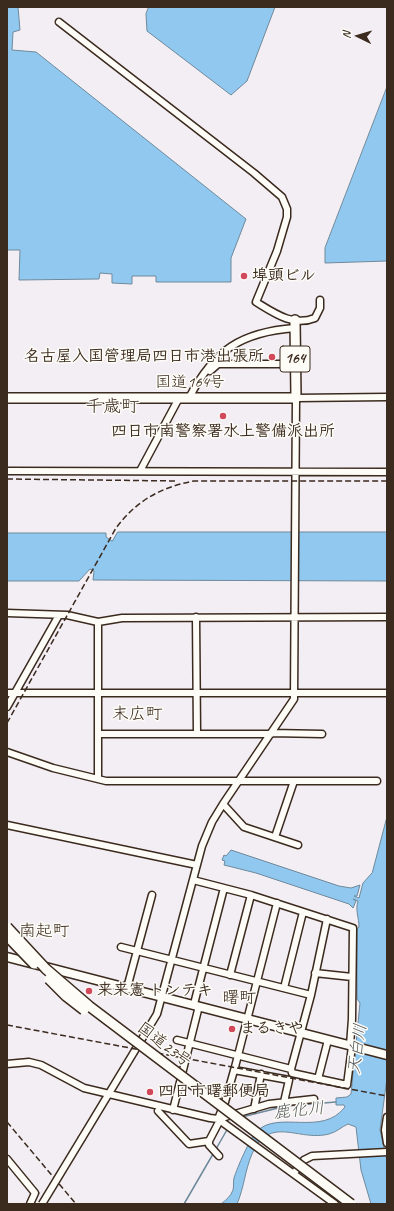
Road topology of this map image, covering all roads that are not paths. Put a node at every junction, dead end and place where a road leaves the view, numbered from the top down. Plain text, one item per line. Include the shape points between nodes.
1 (58, 22) dead end
2 (320, 300) dead end
3 (295, 324) junction
4 (295, 364) junction
5 (387, 397) edge
6 (7, 398) edge
7 (180, 398) junction
8 (191, 398) junction
9 (296, 398) junction
10 (7, 471) edge
11 (140, 471) junction
12 (295, 471) junction
13 (387, 472) edge
14 (7, 613) edge
15 (59, 615) junction
16 (296, 616) junction
17 (196, 617) junction
18 (387, 617) edge
19 (98, 622) junction
20 (386, 692) dead end
21 (7, 693) edge
22 (14, 693) junction
23 (97, 693) junction
24 (197, 693) junction
25 (295, 693) junction
26 (7, 707) edge
27 (98, 734) junction
28 (197, 734) junction
29 (271, 734) junction
30 (322, 734) dead end
31 (7, 752) edge
32 (98, 779) junction
33 (294, 781) junction
34 (377, 781) dead end
35 (239, 782) junction
36 (223, 804) junction
37 (7, 825) edge
38 (275, 837) junction
39 (298, 845) dead end
40 (197, 864) junction
41 (193, 880) junction
42 (224, 888) junction
43 (152, 895) dead end
44 (251, 895) junction
45 (277, 903) junction
46 (303, 912) junction
47 (327, 919) junction
48 (7, 927) edge
49 (7, 936) edge
50 (121, 947) dead end
51 (137, 951) junction
52 (7, 957) edge
53 (172, 960) junction
54 (203, 968) junction
55 (316, 973) junction
56 (230, 974) junction
57 (352, 977) junction
58 (256, 982) junction
59 (127, 988) junction
60 (284, 988) junction
61 (311, 996) junction
62 (162, 997) junction
63 (196, 1005) junction
64 (247, 1019) junction
65 (301, 1033) junction
66 (178, 1040) dead end
67 (328, 1040) junction
68 (190, 1043) junction
69 (352, 1046) junction
70 (238, 1055) junction
71 (387, 1055) edge
72 (7, 1064) edge
73 (291, 1069) junction
74 (234, 1070) junction
75 (261, 1074) junction
76 (318, 1079) junction
77 (108, 1095) junction
78 (314, 1099) dead end
79 (284, 1102) junction
80 (254, 1108) junction
81 (173, 1110) junction
82 (158, 1111) dead end
83 (387, 1117) edge
84 (220, 1120) junction
85 (209, 1141) junction
86 (387, 1143) edge
87 (387, 1152) edge
88 (216, 1153) dead end
89 (7, 1159) edge
90 (294, 1173) junction
91 (35, 1193) junction
92 (30, 1204) edge
93 (43, 1204) edge
94 (335, 1204) edge
95 (343, 1204) edge
96 (352, 1204) edge

1 - 3 street via 282,197 287,217 277,251 256,302
2 - 3 street via 320,308 315,318
3 - 4 highway, 164
3 - 8 street via 264,332 232,346 206,370
4 - 8 street via 218,364 204,378
4 - 9 highway, 164
5 - 9 street
6 - 7 highway, 国道164号
7 - 8 highway, 国道164号
7 - 11 street
8 - 9 highway, 国道164号
9 - 12 street
10 - 11 street
11 - 12 street
12 - 13 street
12 - 16 street
14 - 15 street
15 - 19 street
15 - 22 street
16 - 17 street
16 - 18 street
16 - 25 street
17 - 19 street via 122,618
17 - 24 street
19 - 23 street
20 - 25 street
21 - 22 street
22 - 23 street
22 - 26 street
23 - 24 street
23 - 27 street
24 - 25 street
24 - 28 street
25 - 29 street via 294,699
27 - 28 street
27 - 32 street
28 - 29 street
29 - 30 street
29 - 35 street
31 - 32 street
32 - 35 street via 137,782
33 - 34 street
33 - 35 street
33 - 38 street
35 - 36 street
36 - 38 street via 244,827
36 - 40 street via 206,835
37 - 40 street
38 - 39 street
40 - 41 street
41 - 42 street
41 - 53 street
42 - 44 street
42 - 54 street
43 - 51 street
44 - 45 street
44 - 56 street
45 - 46 street
45 - 58 street
46 - 47 street
46 - 60 street
47 - 55 street
47 - 57 street via 353,928
48 - 96 highway, 国道23号, bridge via 46,969 89,1006
49 - 95 highway, 国道23号, bridge via 66,996
50 - 51 street
51 - 53 street
51 - 59 street
52 - 59 main road
53 - 54 street
53 - 62 street
54 - 56 street
54 - 63 street
55 - 57 street
55 - 61 street
56 - 58 street
57 - 69 street
58 - 60 street
58 - 64 street
59 - 62 main road
60 - 61 street
61 - 65 street
62 - 63 main road
62 - 77 street via 157,1014
63 - 64 main road
63 - 68 street
64 - 65 main road
64 - 70 street
65 - 67 main road
65 - 73 street
66 - 68 street
67 - 69 main road
67 - 76 street
68 - 70 street
68 - 81 street
69 - 71 main road
69 - 76 street via 347,1085
70 - 73 street
70 - 74 street
72 - 77 street via 29,1062 41,1065 84,1088
73 - 76 street via 292,1073
74 - 75 street
74 - 84 street
75 - 79 street via 289,1080
75 - 80 street
77 - 81 street
77 - 93 street, bridge
78 - 79 street
79 - 80 street
80 - 84 street
81 - 84 street
82 - 85 street via 189,1144
83 - 86 street
84 - 85 street
84 - 90 street
85 - 88 street via 209,1145
87 - 90 street via 312,1156 304,1160
89 - 91 street
90 - 94 street
91 - 92 street
91 - 93 street

